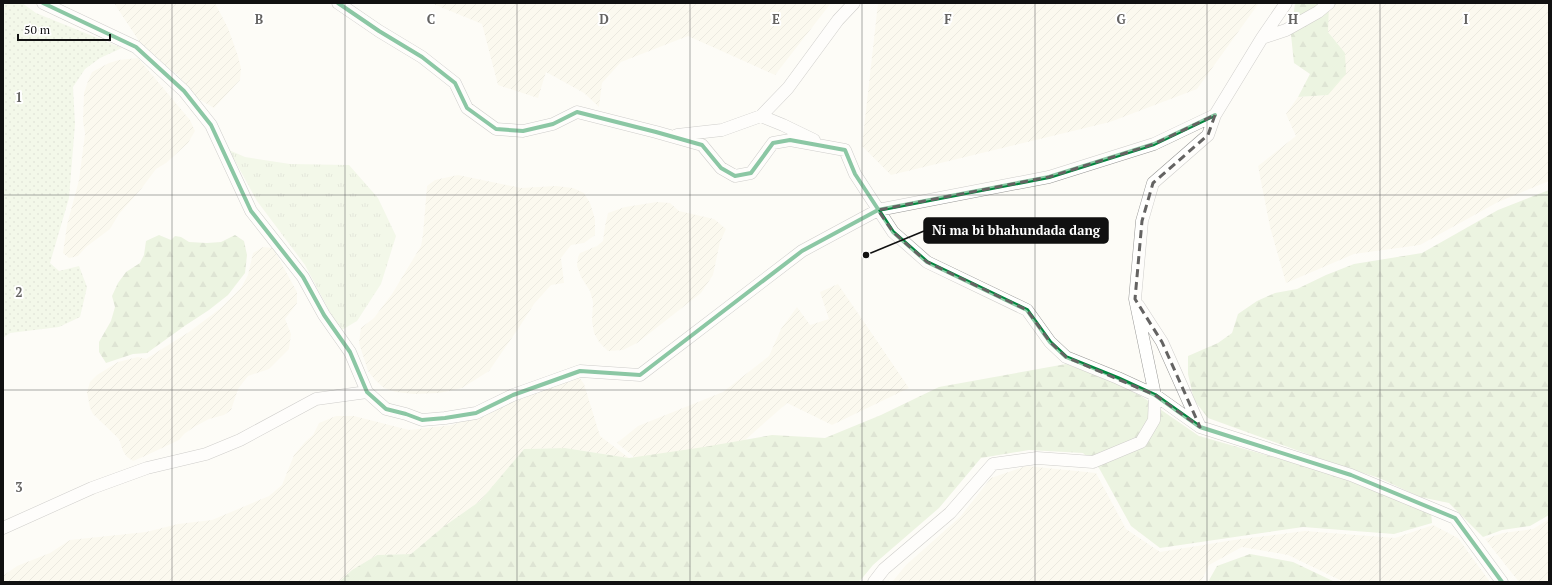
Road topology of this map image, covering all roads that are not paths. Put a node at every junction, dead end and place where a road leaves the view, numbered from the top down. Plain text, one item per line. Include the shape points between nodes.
1 (43, 3) edge
2 (338, 3) edge
3 (854, 3) edge
4 (1286, 3) edge
5 (1329, 3) edge
6 (1262, 38) junction
7 (1215, 115) junction
8 (761, 116) junction
9 (671, 136) junction
10 (826, 146) junction
11 (878, 210) junction
12 (1135, 299) junction
13 (367, 392) junction
14 (1155, 395) junction
15 (1200, 427) junction
16 (3, 528) edge
17 (874, 582) edge
18 (1502, 582) edge

1 - 13 street via 136,47 184,91 210,125 251,210 303,277 324,315 350,352
2 - 9 street via 422,57 455,83 467,108 496,129 523,131 553,124 577,112
3 - 8 street via 838,20 788,88
4 - 6 street
5 - 6 street via 1286,30
6 - 7 street
7 - 11 street via 1154,144 1049,177
7 - 12 street via 1208,135 1153,183 1142,221
8 - 9 street via 722,130
8 - 10 street via 784,124
9 - 10 street via 702,145 721,168 735,176 751,173 774,143 790,140
10 - 11 street via 844,150 855,174
11 - 13 street via 802,252 640,375 580,371 513,395 476,413 422,420 386,409
11 - 14 street via 893,232 927,262 1027,310 1050,342 1066,357
12 - 14 street
12 - 15 street via 1162,342
13 - 16 street via 316,399 240,440 206,454 147,468 92,488
14 - 15 street
14 - 17 street via 1154,420 1141,442 1093,462 1037,458 993,464 950,513 884,569
15 - 18 street via 1351,476 1455,518

